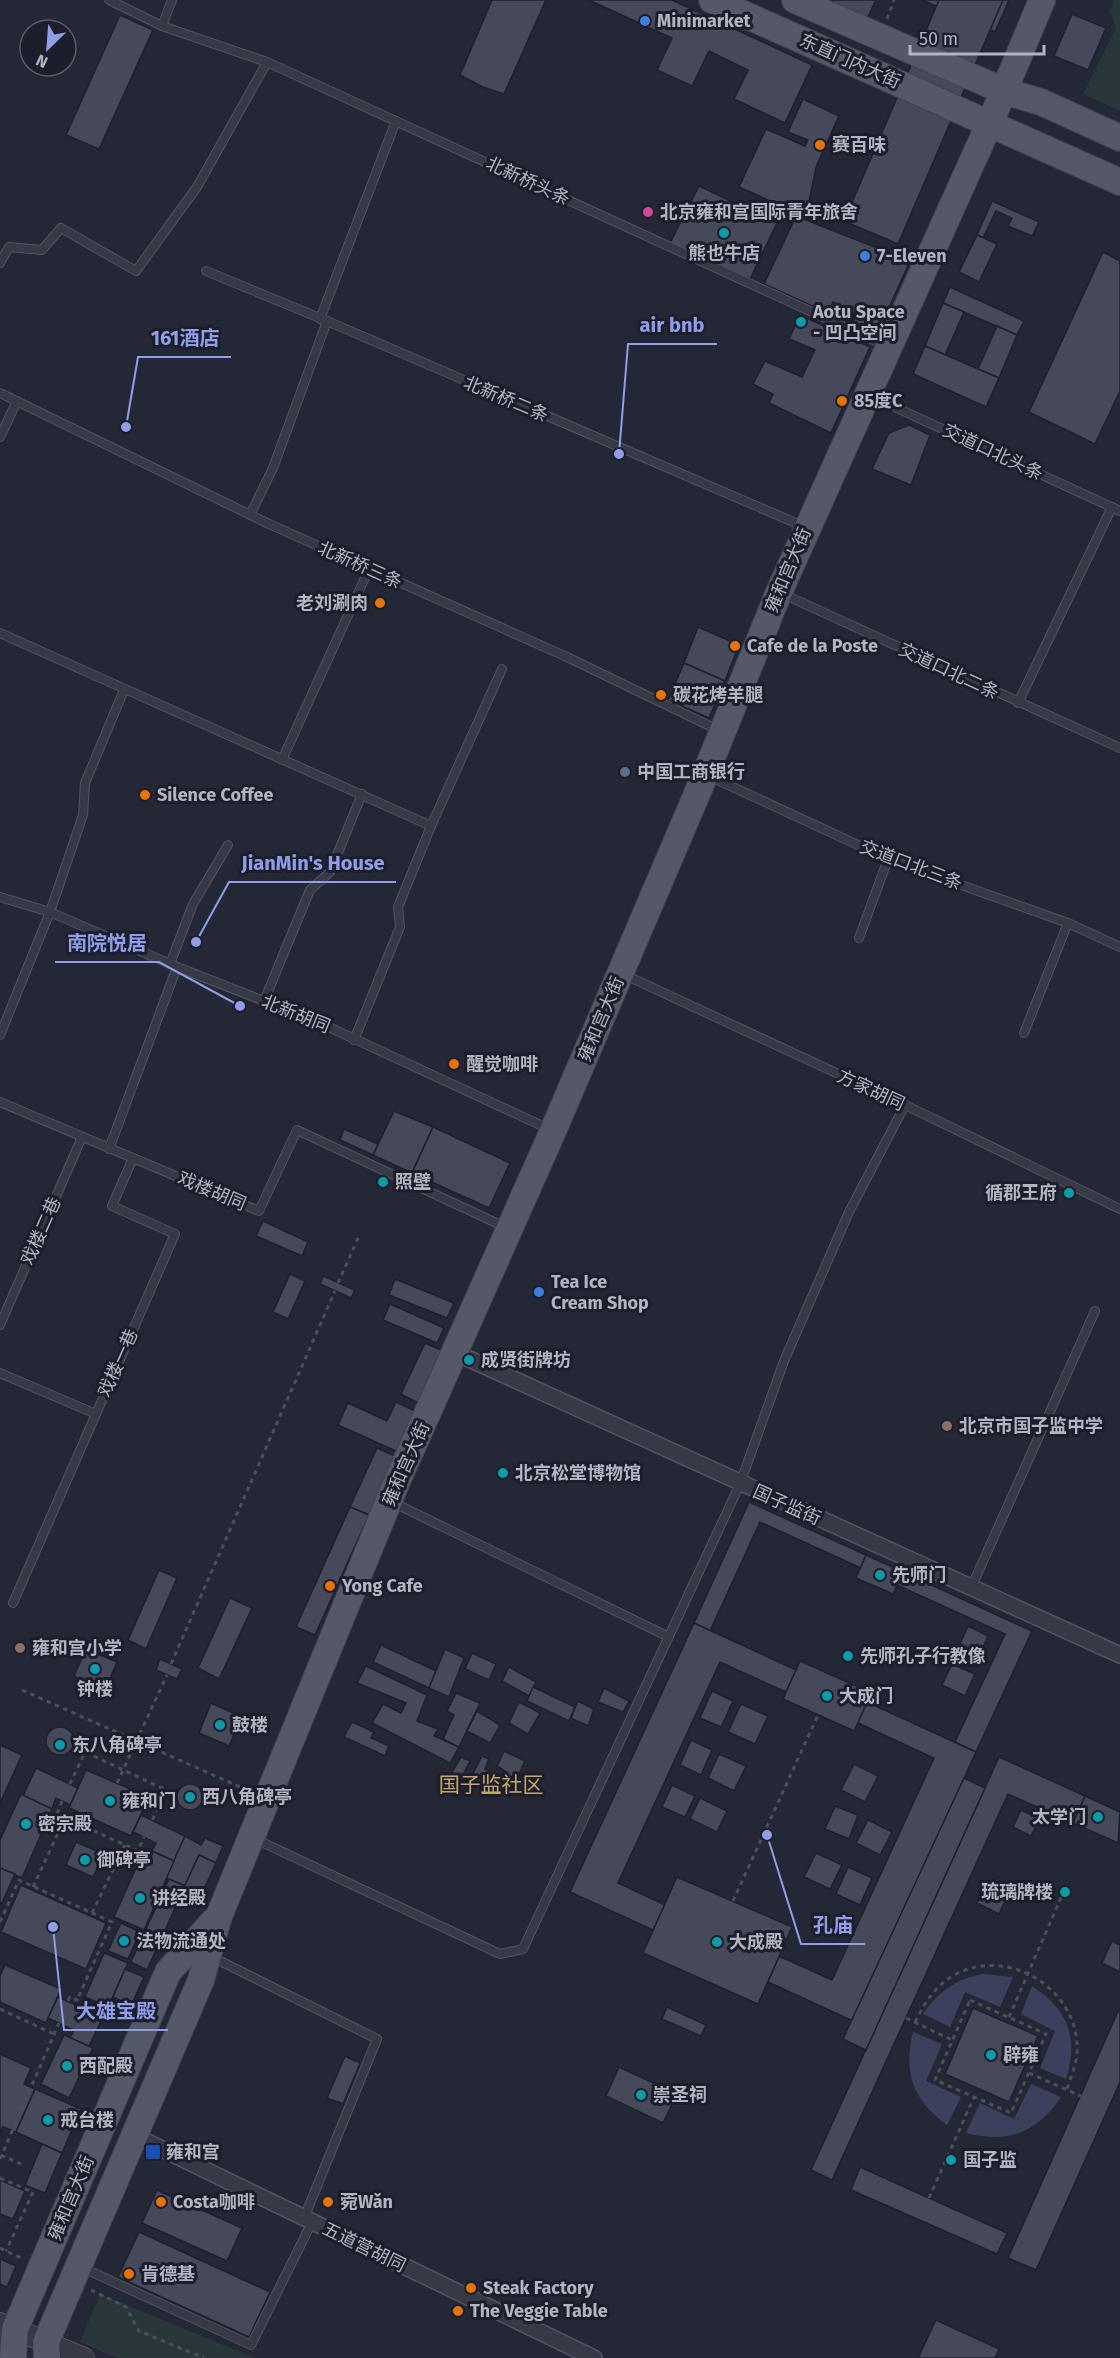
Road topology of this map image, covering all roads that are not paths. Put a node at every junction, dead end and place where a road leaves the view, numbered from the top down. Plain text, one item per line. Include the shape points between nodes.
1 (109, 0) edge
2 (172, 0) edge
3 (712, 0) edge
4 (795, 0) edge
5 (1042, 0) edge
6 (162, 26) junction
7 (267, 62) junction
8 (1004, 90) junction
9 (396, 121) junction
10 (988, 123) junction
11 (1120, 138) edge
12 (1120, 183) edge
13 (0, 263) edge
14 (206, 271) dead end
15 (323, 320) junction
16 (888, 347) junction
17 (0, 393) edge
18 (866, 394) junction
19 (17, 401) junction
20 (0, 437) edge
21 (1112, 507) junction
22 (1120, 511) edge
23 (250, 515) junction
24 (807, 528) junction
25 (369, 569) junction
26 (779, 592) junction
27 (0, 633) edge
28 (502, 669) dead end
29 (124, 690) junction
30 (1017, 703) junction
31 (722, 732) junction
32 (1120, 748) edge
33 (282, 760) junction
34 (705, 775) junction
35 (362, 794) junction
36 (431, 826) junction
37 (228, 845) dead end
38 (888, 859) junction
39 (0, 897) edge
40 (50, 912) junction
41 (1068, 923) junction
42 (859, 938) dead end
43 (1120, 947) edge
44 (173, 965) junction
45 (621, 974) junction
46 (264, 1001) junction
47 (1024, 1033) dead end
48 (0, 1035) edge
49 (354, 1040) junction
50 (0, 1102) edge
51 (904, 1105) junction
52 (553, 1131) junction
53 (82, 1137) junction
54 (109, 1149) junction
55 (133, 1158) junction
56 (1120, 1209) edge
57 (509, 1229) junction
58 (1095, 1311) dead end
59 (0, 1325) edge
60 (456, 1353) junction
61 (0, 1373) edge
62 (96, 1414) junction
63 (740, 1484) junction
64 (390, 1501) junction
65 (971, 1588) junction
66 (13, 1603) dead end
67 (669, 1637) junction
68 (1120, 1655) edge
69 (251, 1838) junction
70 (219, 1916) junction
71 (207, 1955) junction
72 (133, 2135) junction
73 (308, 2220) junction
74 (76, 2274) junction
75 (8, 2326) edge
76 (46, 2350) edge
77 (14, 2358) edge
78 (84, 2358) edge
79 (594, 2358) edge

1 - 6 lane, 北新桥头条
2 - 6 lane
3 - 10 main road, 东直门内大街
4 - 8 main road, 东直门内大街
5 - 8 main road, 雍和宫大街
6 - 7 lane, 北新桥头条
7 - 9 lane, 北新桥头条
7 - 13 lane via 197,187 136,270 61,228 42,250 9,247
8 - 10 main road, 雍和宫大街
8 - 11 main road, 东直门内大街 via 1041,102
9 - 15 lane
9 - 16 lane, 北新桥头条
10 - 12 main road, 东直门内大街
10 - 16 main road, 雍和宫大街
14 - 15 lane, 北新桥二条
15 - 23 lane via 273,468
15 - 24 lane, 北新桥二条
16 - 18 main road, 雍和宫大街
17 - 19 lane, 北新桥三条
18 - 21 lane, 交道口北头条
18 - 24 main road, 雍和宫大街
19 - 20 lane
19 - 23 lane, 北新桥三条
21 - 22 lane, 交道口北头条
21 - 30 lane
23 - 25 lane, 北新桥三条
24 - 26 main road, 雍和宫大街
25 - 31 lane, 北新桥三条 via 567,657
25 - 33 lane
26 - 30 lane, 交道口北二条
26 - 31 main road, 雍和宫大街
27 - 29 lane
28 - 36 lane
29 - 33 lane
29 - 40 lane via 85,783 83,815
30 - 32 lane, 交道口北二条
31 - 34 main road, 雍和宫大街
33 - 35 lane
34 - 38 lane, 交道口北三条
34 - 45 main road, 雍和宫大街
35 - 36 lane
35 - 46 lane via 330,872 310,890
36 - 49 lane via 398,907 400,927
37 - 44 lane via 194,904
38 - 41 lane, 交道口北三条
38 - 42 lane
39 - 40 lane, 北新胡同
40 - 44 lane, 北新胡同
40 - 48 lane
41 - 43 lane, 交道口北三条
41 - 47 lane
44 - 46 lane, 北新胡同
44 - 54 lane
45 - 51 lane, 方家胡同
45 - 52 main road, 雍和宫大街
46 - 49 lane, 北新胡同
49 - 52 lane, 北新胡同
50 - 53 lane, 戏楼胡同
51 - 56 lane, 方家胡同
51 - 63 lane via 849,1212 784,1361
52 - 57 main road, 雍和宫大街
53 - 54 lane, 戏楼胡同
53 - 59 lane, 戏楼二巷
54 - 55 lane, 戏楼胡同
55 - 57 lane, 戏楼胡同 via 259,1211 297,1130
55 - 62 lane, 戏楼一巷 via 112,1206 175,1234
57 - 60 main road, 雍和宫大街
58 - 65 lane
60 - 63 street, 国子监街
60 - 64 main road, 雍和宫大街
61 - 62 lane
62 - 66 lane, 戏楼一巷
63 - 65 street, 国子监街
63 - 67 lane
64 - 67 lane
64 - 69 main road, 雍和宫大街
65 - 68 street, 国子监街
67 - 69 lane via 523,1949 500,1954
69 - 70 main road, 雍和宫大街
70 - 71 main road, 雍和宫大街
70 - 75 main road, 雍和宫大街 via 168,1972
71 - 72 main road, 雍和宫大街 via 201,1980
71 - 73 lane via 377,2039
72 - 73 street, 五道营胡同
72 - 74 main road, 雍和宫大街
73 - 74 lane via 251,2345
73 - 79 street, 五道营胡同
74 - 76 main road, 雍和宫大街
75 - 76 street
75 - 77 main road
76 - 78 street

